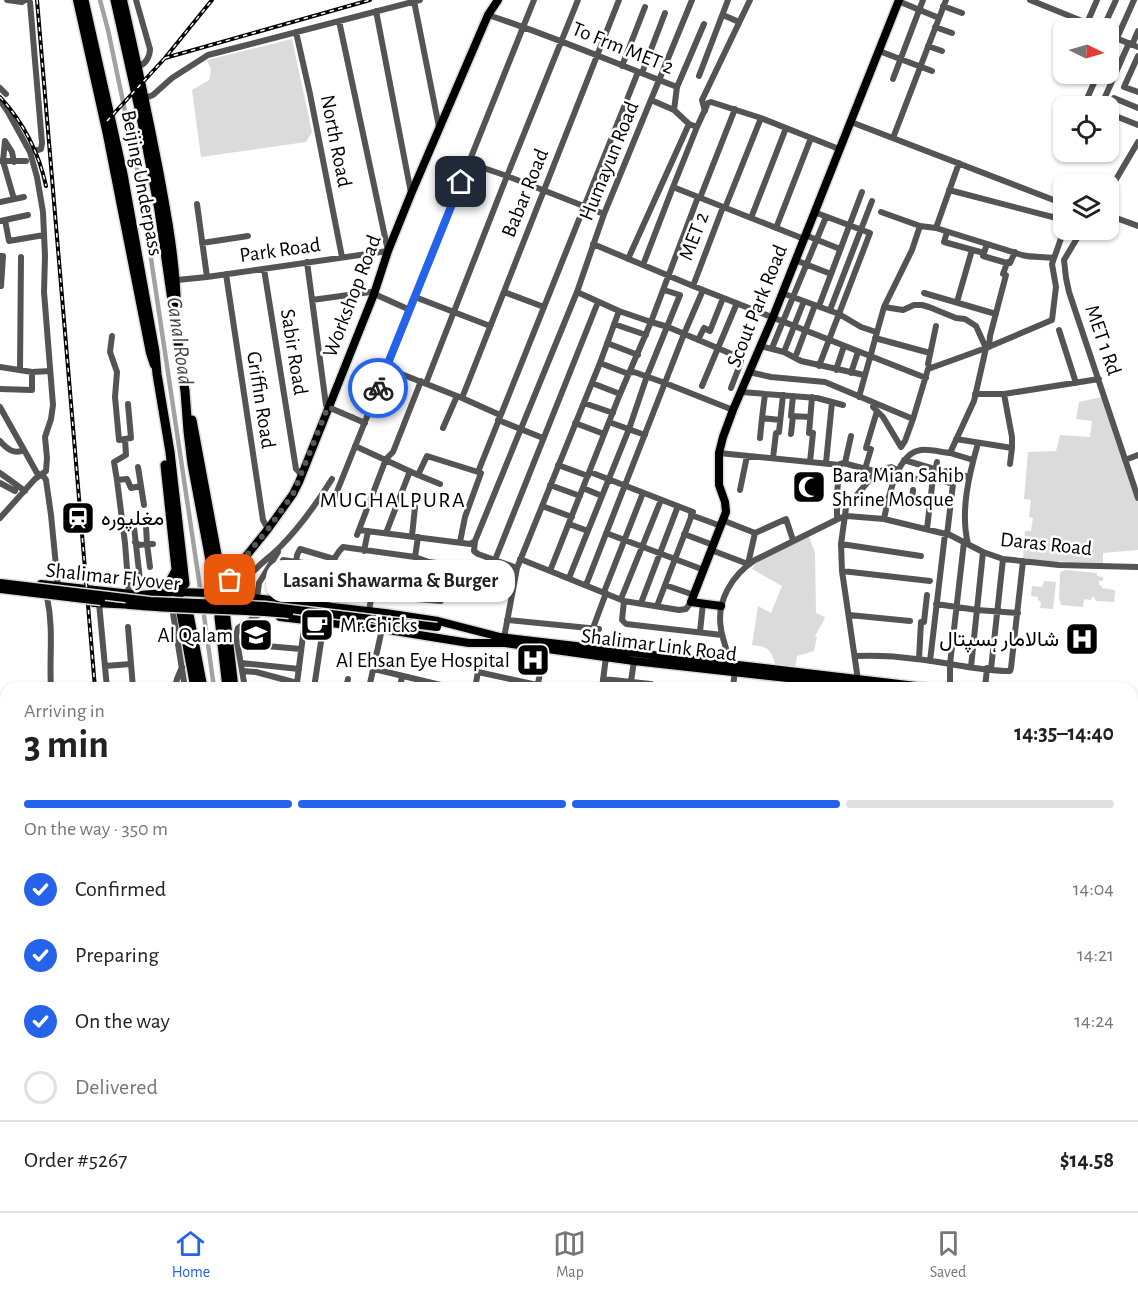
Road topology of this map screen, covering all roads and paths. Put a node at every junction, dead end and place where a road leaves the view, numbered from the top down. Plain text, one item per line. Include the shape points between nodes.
1 (7, 0) edge
2 (27, 0) edge
3 (76, 0) edge
4 (84, 0) edge
5 (115, 0) edge
6 (123, 0) edge
7 (136, 0) edge
8 (498, 0) edge
9 (534, 0) edge
10 (578, 0) edge
11 (619, 0) edge
12 (692, 0) edge
13 (729, 0) edge
14 (750, 0) edge
15 (923, 0) edge
16 (1030, 0) edge
17 (1097, 0) edge
18 (1116, 0) edge
19 (1134, 0) edge
20 (417, 1) edge
21 (899, 1) edge
22 (945, 3) edge
23 (645, 7) dead end
24 (920, 10) junction
25 (376, 11) junction
26 (665, 13) dead end
27 (962, 13) dead end
28 (488, 15) junction
29 (723, 15) junction
30 (939, 18) junction
31 (1108, 18) edge
32 (339, 21) junction
33 (739, 22) junction
34 (704, 24) dead end
35 (1119, 26) edge
36 (524, 27) junction
37 (935, 27) junction
38 (1138, 31) edge
39 (296, 32) junction
40 (952, 33) dead end
41 (1119, 39) edge
42 (562, 40) junction
43 (1133, 45) edge
44 (928, 46) junction
45 (879, 51) junction
46 (942, 51) dead end
47 (598, 56) junction
48 (1138, 56) edge
49 (900, 59) junction
50 (139, 66) junction
51 (622, 66) junction
52 (920, 67) junction
53 (932, 71) dead end
54 (640, 73) junction
55 (699, 76) dead end
56 (893, 79) dead end
57 (659, 80) junction
58 (677, 87) junction
59 (0, 88) edge
60 (1138, 92) edge
61 (6, 94) dead end
62 (1106, 96) edge
63 (145, 98) junction
64 (0, 100) edge
65 (651, 100) junction
66 (1119, 100) edge
67 (1138, 108) edge
68 (735, 109) junction
69 (674, 110) junction
70 (705, 111) junction
71 (1119, 117) edge
72 (761, 118) junction
73 (851, 122) junction
74 (689, 124) junction
75 (1138, 125) edge
76 (698, 127) junction
77 (786, 128) junction
78 (440, 129) junction
79 (811, 138) junction
80 (892, 138) junction
81 (1138, 142) edge
82 (839, 149) junction
83 (30, 152) junction
84 (1, 161) edge
85 (26, 161) dead end
86 (14, 162) junction
87 (469, 163) junction
88 (959, 163) junction
89 (1119, 174) edge
90 (507, 176) junction
91 (673, 187) junction
92 (949, 190) junction
93 (544, 191) junction
94 (862, 192) dead end
95 (411, 194) junction
96 (24, 197) dead end
97 (699, 197) junction
98 (14, 199) junction
99 (1053, 200) edge
100 (872, 201) dead end
101 (0, 202) edge
102 (197, 204) dead end
103 (584, 207) junction
104 (724, 207) junction
105 (814, 212) junction
106 (881, 212) dead end
107 (604, 214) junction
108 (28, 215) dead end
109 (826, 217) junction
110 (1053, 217) edge
111 (751, 218) junction
112 (1119, 219) edge
113 (3, 220) edge
114 (920, 225) junction
115 (849, 226) junction
116 (1138, 226) edge
117 (776, 228) junction
118 (936, 228) junction
119 (860, 230) junction
120 (4, 231) edge
121 (947, 232) junction
122 (44, 235) junction
123 (248, 236) dead end
124 (804, 237) junction
125 (817, 240) junction
126 (1060, 240) edge
127 (1076, 240) edge
128 (202, 243) junction
129 (593, 244) junction
130 (987, 244) junction
131 (840, 249) junction
132 (972, 250) junction
133 (388, 251) junction
134 (1015, 252) junction
135 (984, 253) junction
136 (0, 256) edge
137 (21, 257) dead end
138 (342, 257) junction
139 (1054, 258) junction
140 (628, 259) junction
141 (795, 260) junction
142 (307, 262) junction
143 (1007, 263) junction
144 (807, 264) junction
145 (643, 265) junction
146 (264, 268) junction
147 (226, 274) junction
148 (831, 274) junction
149 (669, 276) junction
150 (207, 278) junction
151 (177, 280) junction
152 (0, 286) edge
153 (693, 286) junction
154 (664, 290) junction
155 (703, 290) junction
156 (504, 292) junction
157 (577, 292) junction
158 (782, 292) junction
159 (924, 293) dead end
160 (374, 294) junction
161 (414, 297) junction
162 (793, 297) junction
163 (723, 298) junction
164 (312, 300) junction
165 (804, 301) junction
166 (598, 302) junction
167 (957, 302) junction
168 (737, 303) junction
169 (817, 305) junction
170 (884, 307) junction
171 (544, 308) junction
172 (410, 310) junction
173 (830, 310) junction
174 (619, 311) junction
175 (454, 313) junction
176 (839, 314) junction
177 (996, 314) junction
178 (772, 317) junction
179 (783, 321) junction
180 (651, 322) junction
181 (614, 324) junction
182 (490, 326) junction
183 (794, 326) junction
184 (936, 326) dead end
185 (668, 327) junction
186 (805, 330) junction
187 (1059, 330) dead end
188 (710, 331) junction
189 (177, 333) junction
190 (684, 334) junction
191 (646, 335) junction
192 (875, 335) junction
193 (112, 336) dead end
194 (723, 336) junction
195 (698, 340) junction
196 (830, 340) junction
197 (607, 343) junction
198 (760, 346) junction
199 (844, 346) junction
200 (988, 347) junction
201 (717, 348) junction
202 (772, 348) junction
203 (784, 352) junction
204 (858, 352) junction
205 (930, 353) junction
206 (638, 355) junction
207 (869, 357) junction
208 (795, 358) junction
209 (600, 363) junction
210 (819, 366) junction
211 (0, 367) edge
212 (386, 368) junction
213 (930, 368) junction
214 (20, 370) junction
215 (836, 370) junction
216 (51, 371) junction
217 (32, 372) junction
218 (629, 372) junction
219 (749, 372) junction
220 (851, 373) junction
221 (157, 374) junction
222 (864, 375) junction
223 (647, 376) junction
224 (926, 378) junction
225 (1099, 379) junction
226 (424, 382) junction
227 (665, 382) junction
228 (1076, 382) junction
229 (592, 383) junction
230 (702, 386) dead end
231 (731, 388) dead end
232 (0, 389) edge
233 (185, 391) junction
234 (741, 392) junction
235 (620, 394) junction
236 (765, 394) junction
237 (975, 394) junction
238 (1005, 394) junction
239 (783, 395) junction
240 (793, 396) junction
241 (459, 397) junction
242 (812, 397) junction
243 (859, 397) junction
244 (832, 402) junction
245 (584, 403) junction
246 (874, 403) junction
247 (128, 404) dead end
248 (843, 405) dead end
249 (0, 407) edge
250 (328, 407) junction
251 (162, 408) junction
252 (733, 410) junction
253 (877, 411) junction
254 (613, 413) junction
255 (793, 416) junction
256 (499, 417) junction
257 (810, 417) junction
258 (762, 418) junction
259 (913, 419) junction
260 (780, 420) junction
261 (609, 422) junction
262 (365, 423) junction
263 (575, 423) junction
264 (443, 429) dead end
265 (521, 429) junction
266 (629, 429) junction
267 (604, 434) junction
268 (791, 434) dead end
269 (645, 435) junction
270 (851, 436) dead end
271 (543, 438) junction
272 (760, 438) dead end
273 (125, 439) junction
274 (956, 439) junction
275 (0, 441) edge
276 (978, 443) junction
277 (355, 446) junction
278 (1011, 448) junction
279 (24, 450) junction
280 (719, 453) junction
281 (950, 453) junction
282 (1138, 455) edge
283 (747, 456) junction
284 (773, 458) junction
285 (386, 459) junction
286 (904, 460) junction
287 (973, 460) junction
288 (1125, 460) junction
289 (810, 462) junction
290 (937, 462) dead end
291 (826, 463) junction
292 (843, 464) junction
293 (1010, 464) dead end
294 (558, 465) junction
295 (138, 467) dead end
296 (931, 468) dead end
297 (865, 469) junction
298 (410, 471) junction
299 (946, 471) dead end
300 (478, 472) junction
301 (876, 472) junction
302 (0, 473) edge
303 (898, 473) junction
304 (589, 474) junction
305 (302, 475) junction
306 (418, 475) junction
307 (40, 476) junction
308 (969, 477) junction
309 (332, 479) dead end
310 (609, 479) junction
311 (916, 479) dead end
312 (117, 480) junction
313 (944, 481) dead end
314 (0, 483) edge
315 (440, 484) dead end
316 (550, 485) junction
317 (141, 486) junction
318 (625, 486) junction
319 (1136, 487) edge
320 (583, 488) junction
321 (740, 490) dead end
322 (913, 490) dead end
323 (15, 491) dead end
324 (25, 491) junction
325 (643, 493) junction
326 (580, 496) junction
327 (602, 496) junction
328 (888, 498) junction
329 (1138, 498) edge
330 (661, 500) junction
331 (332, 504) dead end
332 (144, 505) dead end
333 (542, 506) junction
334 (678, 506) junction
335 (415, 507) dead end
336 (950, 511) junction
337 (966, 513) junction
338 (691, 515) junction
339 (0, 517) edge
340 (841, 518) junction
341 (884, 519) junction
342 (570, 520) junction
343 (721, 523) junction
344 (146, 526) dead end
345 (134, 527) dead end
346 (268, 529) junction
347 (927, 529) junction
348 (368, 531) junction
349 (588, 531) junction
350 (386, 533) junction
351 (606, 533) junction
352 (755, 533) junction
353 (684, 534) junction
354 (946, 534) junction
355 (415, 537) junction
356 (624, 540) junction
357 (793, 540) junction
358 (475, 541) junction
359 (135, 542) junction
360 (460, 542) junction
361 (125, 543) junction
362 (966, 543) junction
363 (150, 544) junction
364 (842, 544) junction
365 (642, 547) junction
366 (279, 548) junction
367 (712, 548) junction
368 (364, 550) junction
369 (983, 552) junction
370 (660, 554) junction
371 (921, 556) dead end
372 (415, 557) junction
373 (334, 559) junction
374 (520, 559) junction
375 (675, 559) junction
376 (283, 560) dead end
377 (1003, 560) junction
378 (495, 561) junction
379 (1023, 561) junction
380 (296, 563) junction
381 (748, 564) junction
382 (150, 567) dead end
383 (331, 567) junction
384 (1138, 567) edge
385 (176, 569) junction
386 (516, 570) junction
387 (704, 570) junction
388 (550, 571) junction
389 (842, 571) junction
390 (569, 578) junction
391 (140, 580) dead end
392 (0, 581) edge
393 (930, 581) dead end
394 (293, 584) junction
395 (58, 585) junction
396 (443, 585) junction
397 (586, 585) junction
398 (665, 585) junction
399 (188, 588) junction
400 (329, 588) junction
401 (90, 589) junction
402 (212, 590) junction
403 (0, 591) edge
404 (178, 592) junction
405 (605, 592) junction
406 (512, 593) junction
407 (129, 594) junction
408 (158, 594) junction
409 (223, 595) junction
410 (927, 595) dead end
411 (239, 596) junction
412 (47, 597) junction
413 (257, 598) junction
414 (416, 598) dead end
415 (693, 599) junction
416 (622, 600) junction
417 (291, 602) junction
418 (94, 603) junction
419 (641, 603) junction
420 (703, 603) junction
421 (936, 604) junction
422 (327, 606) junction
423 (657, 606) junction
424 (721, 606) junction
425 (957, 606) junction
426 (164, 607) joint
427 (177, 610) junction
428 (977, 610) junction
429 (369, 611) junction
430 (998, 611) junction
431 (220, 612) junction
432 (1018, 613) junction
433 (188, 614) junction
434 (260, 614) junction
435 (849, 615) junction
436 (305, 620) junction
437 (507, 620) junction
438 (910, 621) dead end
439 (324, 622) junction
440 (128, 627) dead end
441 (382, 629) junction
442 (437, 630) junction
443 (700, 632) junction
444 (722, 635) junction
445 (232, 636) junction
446 (503, 640) junction
447 (266, 646) dead end
448 (301, 649) junction
449 (545, 650) junction
450 (855, 656) junction
451 (606, 657) junction
452 (919, 659) junction
453 (634, 661) junction
454 (930, 661) junction
455 (131, 664) junction
456 (950, 664) junction
457 (105, 666) junction
458 (182, 666) junction
459 (242, 667) junction
460 (971, 667) junction
461 (299, 669) junction
462 (374, 669) junction
463 (731, 669) junction
464 (989, 669) junction
465 (402, 676) junction
466 (791, 678) junction
467 (348, 679) dead end
468 (603, 679) junction
469 (51, 682) edge
470 (106, 682) edge
471 (132, 682) edge
472 (176, 682) edge
473 (184, 682) edge
474 (194, 682) edge
475 (202, 682) edge
476 (226, 682) edge
477 (234, 682) edge
478 (244, 682) edge
479 (293, 682) edge
480 (297, 682) edge
481 (315, 682) edge
482 (347, 682) edge
483 (371, 682) edge
484 (401, 682) edge
485 (417, 682) edge
486 (476, 682) edge
487 (517, 682) edge
488 (538, 682) edge
489 (603, 682) edge
490 (617, 682) edge
491 (631, 682) edge
492 (732, 682) edge
493 (790, 682) edge
494 (807, 682) edge
495 (848, 682) edge
496 (857, 682) edge
497 (950, 682) edge
498 (986, 682) edge

1 - 2 street
2 - 83 street via 42,143 41,149
3 - 221 main road
4 - 221 highway, Beijing Underpass via 123,174
5 - 189 highway, Beijing Underpass via 159,210
6 - 50 main road
7 - 50 street via 150,49 150,56
8 - 28 main road, Workshop Road
9 - 36 street
10 - 42 street
11 - 47 street, Babar Road
12 - 57 street, Humayun Road
13 - 29 street
14 - 33 street
15 - 24 street
16 - 17 street via 1087,23
18 - 31 street
19 - 35 street
20 - 25 street
20 - 78 street
21 - 24 street
21 - 45 main road, Scout Park Road
22 - 27 street
22 - 30 street
23 - 51 street
24 - 30 street
24 - 49 street
25 - 32 street
25 - 95 street
26 - 54 street
28 - 36 street, To Frm MET 2
28 - 78 main road, Workshop Road
29 - 33 street
29 - 55 street
30 - 37 street
32 - 39 street
32 - 133 street
33 - 70 street via 702,100
34 - 58 street
36 - 42 street, To Frm MET 2
36 - 87 street
37 - 40 street
37 - 44 street
38 - 43 street
39 - 63 street via 208,55
39 - 138 street, North Road
41 - 43 street
42 - 47 street, To Frm MET 2
42 - 90 street
43 - 62 street
44 - 46 street
44 - 52 street
45 - 49 street
45 - 73 main road, Scout Park Road
47 - 51 street, To Frm MET 2
47 - 93 street, Babar Road
48 - 60 street via 1124,87
49 - 52 street
49 - 56 street
50 - 63 main road
51 - 54 street, To Frm MET 2
52 - 53 street
52 - 80 street
54 - 57 street, To Frm MET 2
54 - 103 street
57 - 58 street, To Frm MET 2
57 - 65 street, Humayun Road
58 - 69 street, To Frm MET 2
59 - 61 street
63 - 151 main road
64 - 83 street
65 - 69 street
65 - 107 street, Humayun Road
66 - 67 street
68 - 70 street via 710,102
68 - 72 street
68 - 97 street
69 - 74 street, To Frm MET 2
70 - 76 street
71 - 75 street
72 - 77 street
72 - 104 street, MET 2
73 - 80 street
73 - 82 main road, Scout Park Road
74 - 76 street, To Frm MET 2
74 - 140 street
76 - 91 street
77 - 79 street
77 - 111 street
78 - 95 main road, Workshop Road
79 - 82 street
79 - 117 street
80 - 88 street
81 - 89 street
82 - 105 main road, Scout Park Road
83 - 122 street
84 - 86 street
84 - 86 street via 5,141
84 - 98 street
85 - 86 street
87 - 90 street
87 - 161 street
88 - 92 street
88 - 99 street
90 - 93 street
90 - 175 street
91 - 97 street
91 - 145 street
92 - 110 street
92 - 118 street
93 - 103 street
93 - 156 street, Babar Road
94 - 115 street
95 - 133 main road, Workshop Road
96 - 98 street
97 - 104 street
97 - 149 street
98 - 101 street
100 - 119 street
102 - 128 street
103 - 107 street
103 - 171 street
104 - 111 street
104 - 153 street, MET 2
105 - 109 street
105 - 124 main road, Scout Park Road
106 - 114 street
107 - 129 street, Humayun Road
108 - 113 street
109 - 115 street
109 - 125 street
111 - 117 street
112 - 116 street
113 - 120 street
114 - 118 street
114 - 170 street
115 - 119 street
115 - 131 street
117 - 124 street
118 - 121 street
119 - 173 street
119 - 176 street via 870,234
120 - 122 street via 9,241
121 - 130 street
121 - 132 street via 944,242
122 - 216 street
123 - 128 street
124 - 125 street
124 - 141 main road, Scout Park Road
125 - 131 street
125 - 144 street
126 - 139 street
127 - 225 street, MET 1 Rd via 1064,267
128 - 150 street
129 - 140 street, MET 2
129 - 157 street, Humayun Road
130 - 134 street
130 - 135 street
131 - 148 street
132 - 135 street
132 - 167 street
133 - 138 street, Park Road
133 - 160 main road, Workshop Road
134 - 139 street
134 - 143 street
135 - 143 street via 983,256
136 - 152 street
137 - 214 street
138 - 142 street, Park Road
139 - 200 street via 1052,320
140 - 145 street, MET 2
141 - 144 street
141 - 158 main road, Scout Park Road
142 - 146 street, Park Road
142 - 164 street
143 - 177 street
144 - 148 street
144 - 162 street
145 - 149 street, MET 2
146 - 147 street, Park Road
146 - 305 street, Sabir Road via 296,469
147 - 150 street, Park Road
147 - 346 street, Griffin Road via 263,520
148 - 169 street
149 - 153 street, MET 2
149 - 154 street
150 - 151 street, Park Road
151 - 189 main road
153 - 155 street
154 - 180 street
154 - 185 street via 680,296
155 - 163 street
155 - 190 street
156 - 171 street
156 - 182 street, Babar Road
157 - 166 street
157 - 265 street, Humayun Road
158 - 162 street
158 - 178 main road, Scout Park Road
159 - 167 street
160 - 164 street
160 - 172 street
160 - 250 main road, Workshop Road
161 - 172 street
161 - 175 street
162 - 165 street
162 - 179 street
163 - 168 street
163 - 188 street
164 - 250 street
165 - 169 street
165 - 183 street
166 - 174 street
166 - 271 street
167 - 177 street
168 - 178 street
168 - 194 street
169 - 173 street
169 - 186 street
170 - 192 street
170 - 200 street via 903,310 922,305 964,319 976,326
171 - 256 street
172 - 212 street
173 - 176 street
174 - 180 street
174 - 181 street
175 - 182 street
175 - 226 street
176 - 192 street
176 - 196 street
177 - 200 street
178 - 179 street
178 - 198 main road, Scout Park Road
179 - 183 street
179 - 202 street
180 - 185 street
180 - 191 street
181 - 191 street
181 - 197 street
182 - 241 street, Babar Road
183 - 186 street
183 - 203 street
184 - 205 street
185 - 190 street
185 - 223 street
186 - 196 street
186 - 208 street
187 - 228 street
188 - 194 street
188 - 195 street via 704,328
189 - 233 highway, Beijing Underpass
190 - 195 street
190 - 227 street
191 - 206 street
192 - 205 street
192 - 207 street
193 - 273 street via 110,352 117,372 119,439
194 - 201 street
195 - 201 street
196 - 199 street
196 - 210 street
197 - 206 street
197 - 209 street
198 - 202 street
198 - 219 main road, Scout Park Road
199 - 204 street
199 - 215 street
200 - 213 street
200 - 237 street
201 - 230 street
201 - 231 street via 741,358
202 - 203 street
203 - 208 street
204 - 207 street
204 - 220 street
205 - 213 street
206 - 218 street
207 - 222 street
207 - 224 street
208 - 210 street
209 - 218 street
209 - 229 street
210 - 215 street
211 - 214 street
212 - 226 street
212 - 262 street
213 - 224 street
214 - 217 street
215 - 220 street
216 - 217 street
216 - 307 street via 53,405 45,437 47,466
217 - 232 street via 32,390
218 - 223 street
218 - 235 street
219 - 234 main road, Scout Park Road
219 - 243 street via 825,382
220 - 222 street
221 - 251 highway, Beijing Underpass
222 - 243 street
223 - 227 street
223 - 266 street
224 - 259 street
225 - 228 street
225 - 288 street, MET 1 Rd
226 - 241 street
226 - 285 street via 393,452
227 - 252 street
227 - 269 street
228 - 238 street
229 - 235 street
229 - 245 street
233 - 402 highway
233 - 409 highway
234 - 236 street
234 - 252 main road, Scout Park Road
235 - 254 street
236 - 239 street
236 - 258 street
237 - 238 street
237 - 274 street
238 - 278 street
239 - 240 street
239 - 260 street
240 - 242 street
240 - 255 street
241 - 256 street
241 - 264 street, Babar Road
242 - 244 street
242 - 257 street
243 - 246 street
244 - 248 street
244 - 291 street
245 - 254 street
245 - 263 street
246 - 253 street
246 - 259 street
247 - 273 street via 131,438
249 - 279 street
250 - 262 street
250 - 305 main road, Workshop Road
251 - 385 highway
251 - 399 highway
252 - 280 main road, Scout Park Road
253 - 259 street via 901,447
253 - 297 street via 866,448 870,449
254 - 261 street
255 - 257 street
255 - 268 street
256 - 265 street
256 - 300 street
257 - 289 street
258 - 260 street
258 - 272 street
260 - 284 street
261 - 266 street
261 - 267 street
262 - 277 street
263 - 267 street
263 - 294 street
265 - 271 street
265 - 358 street, Humayun Road
266 - 269 street
266 - 310 street
267 - 304 street
269 - 318 street
270 - 292 street
271 - 378 street
273 - 312 street via 127,454 114,462
274 - 276 street
274 - 281 street
275 - 279 street via 11,451
276 - 278 street
276 - 287 street
277 - 285 street
277 - 331 street
278 - 293 street
279 - 307 street
280 - 283 street
280 - 343 main road, Scout Park Road via 719,485 726,507
281 - 286 street via 919,450
281 - 287 street
282 - 288 street
283 - 284 street
283 - 321 street
284 - 289 street
285 - 298 street
285 - 348 street via 358,532
286 - 296 street
286 - 303 street
287 - 308 street
288 - 319 street, MET 1 Rd
289 - 291 street
290 - 347 street
291 - 292 street
292 - 297 street
292 - 340 street via 837,494
294 - 304 street
294 - 316 street
295 - 317 street
297 - 301 street
298 - 306 street
298 - 350 street
299 - 308 street
300 - 306 street via 427,456
300 - 360 street via 481,473
301 - 303 street via 891,467
301 - 340 street
302 - 324 street
303 - 311 street
303 - 328 street
304 - 310 street
304 - 320 street
305 - 346 main road, Workshop Road
306 - 315 street
307 - 324 street
307 - 395 street via 47,483
308 - 337 street
309 - 366 street
310 - 318 street
310 - 327 street
312 - 317 street via 127,479 131,488
312 - 361 street
313 - 336 street via 953,484
314 - 323 street
316 - 326 street
316 - 333 street
317 - 332 street
318 - 325 street
318 - 351 street
319 - 329 street, MET 1 Rd
320 - 326 street
320 - 327 street
322 - 328 street via 912,500
324 - 339 street
325 - 330 street
325 - 356 street
326 - 342 street
327 - 349 street
328 - 341 street
330 - 334 street
330 - 365 street
333 - 342 street
333 - 374 street
334 - 338 street via 693,512
334 - 370 street
335 - 355 street
336 - 337 street
336 - 354 street
337 - 362 street
338 - 343 street
338 - 353 street
340 - 341 street, Daras Road
340 - 357 street
340 - 364 street
341 - 347 street, Daras Road
342 - 349 street
342 - 388 street
343 - 352 street
343 - 367 main road, Scout Park Road
344 - 363 street
345 - 359 street
346 - 409 main road, Workshop Road via 234,571
347 - 354 street, Daras Road
348 - 350 street
348 - 368 street
349 - 390 street
350 - 355 street
351 - 356 street
351 - 397 street
352 - 357 street via 786,519
352 - 381 street
353 - 367 street
353 - 375 street
354 - 362 street, Daras Road
354 - 421 street
355 - 360 street
355 - 372 street
356 - 365 street
356 - 405 street
357 - 381 street
358 - 360 street
358 - 378 street via 475,553
359 - 361 street
359 - 363 street
359 - 391 street
361 - 407 street
362 - 369 street, Daras Road
362 - 425 street
363 - 382 street
364 - 371 street
364 - 389 street
365 - 370 street
365 - 416 street
366 - 411 street via 249,576
366 - 413 street via 259,583
367 - 381 street
367 - 387 main road, Scout Park Road
368 - 372 street
368 - 373 street via 343,547
369 - 377 street, Daras Road
369 - 428 street
370 - 375 street
370 - 419 street
372 - 386 street via 429,562
373 - 380 street via 300,549
373 - 383 street
374 - 386 street
374 - 388 street
375 - 387 street
375 - 398 street
376 - 380 street
377 - 379 street, Daras Road
377 - 430 street
378 - 386 street
379 - 384 street, Daras Road
379 - 432 street
380 - 383 street
380 - 394 street
381 - 424 street via 727,589
383 - 400 street
385 - 404 highway
385 - 408 highway
386 - 406 street
387 - 415 main road, Scout Park Road
388 - 390 street
389 - 393 street
389 - 435 street
390 - 397 street
392 - 395 main road
392 - 442 main road, Shalimar Flyover, bridge via 150,601 274,607
394 - 400 street
394 - 417 street
395 - 401 main road
396 - 406 street
396 - 414 street via 441,601
396 - 429 street via 405,578 402,596 372,594
397 - 405 street
398 - 415 street
398 - 423 street
399 - 402 main road
399 - 404 main road
400 - 422 street
401 - 407 main road
401 - 418 main road
402 - 409 main road
403 - 412 main road
403 - 442 main road, Shalimar Flyover, bridge via 151,607 262,611
404 - 408 main road
404 - 427 highway
405 - 416 street
405 - 437 street via 596,629
406 - 437 street
407 - 408 main road
409 - 411 main road
409 - 431 highway
410 - 452 street
411 - 413 main road
412 - 418 main road
412 - 469 street via 52,632
413 - 417 main road
415 - 420 main road
415 - 423 street via 686,609
416 - 419 street
416 - 443 street via 622,620 626,624
417 - 422 main road
418 - 426 main road
418 - 457 street
419 - 423 street
420 - 424 main road
420 - 443 street
421 - 425 street
421 - 454 street
422 - 429 main road
424 - 444 street
425 - 428 street
425 - 456 street
426 - 427 highway
427 - 433 highway
427 - 458 street
428 - 430 street
428 - 460 street
429 - 446 main road via 438,621
430 - 432 street
430 - 464 street
431 - 433 main road, bridge
431 - 434 main road
431 - 445 highway
431 - 476 highway
432 - 464 street via 1010,671
433 - 474 highway
433 - 475 highway
434 - 436 main road
434 - 445 street
435 - 438 street
435 - 450 street
436 - 439 main road
436 - 448 street
437 - 446 street
439 - 441 main road
439 - 481 street
440 - 455 street
441 - 446 main road via 469,643
441 - 462 street
442 - 446 main road
443 - 444 street
444 - 463 street
445 - 459 street
445 - 477 highway
446 - 449 main road, Shalimar Link Road
446 - 463 main road, Shalimar Link Road
447 - 448 street
448 - 461 street
449 - 451 main road, Shalimar Link Road
449 - 488 street
450 - 452 street
450 - 496 street
451 - 453 main road, Shalimar Link Road
451 - 468 street
452 - 454 street
453 - 463 main road, Shalimar Link Road
453 - 491 street
454 - 456 street
455 - 457 street
455 - 471 street
456 - 460 street
456 - 497 street
457 - 470 street
458 - 472 street
458 - 473 street
459 - 461 street
459 - 478 street
459 - 479 street
460 - 464 street
461 - 480 street
462 - 465 street
462 - 483 street
463 - 466 main road, Shalimar Link Road
463 - 492 street
463 - 495 main road, Shalimar Link Road
464 - 498 street
465 - 484 street
465 - 485 street
466 - 493 street
466 - 494 main road, Shalimar Link Road
467 - 482 street
468 - 489 street
468 - 490 street
486 - 487 street via 478,672

